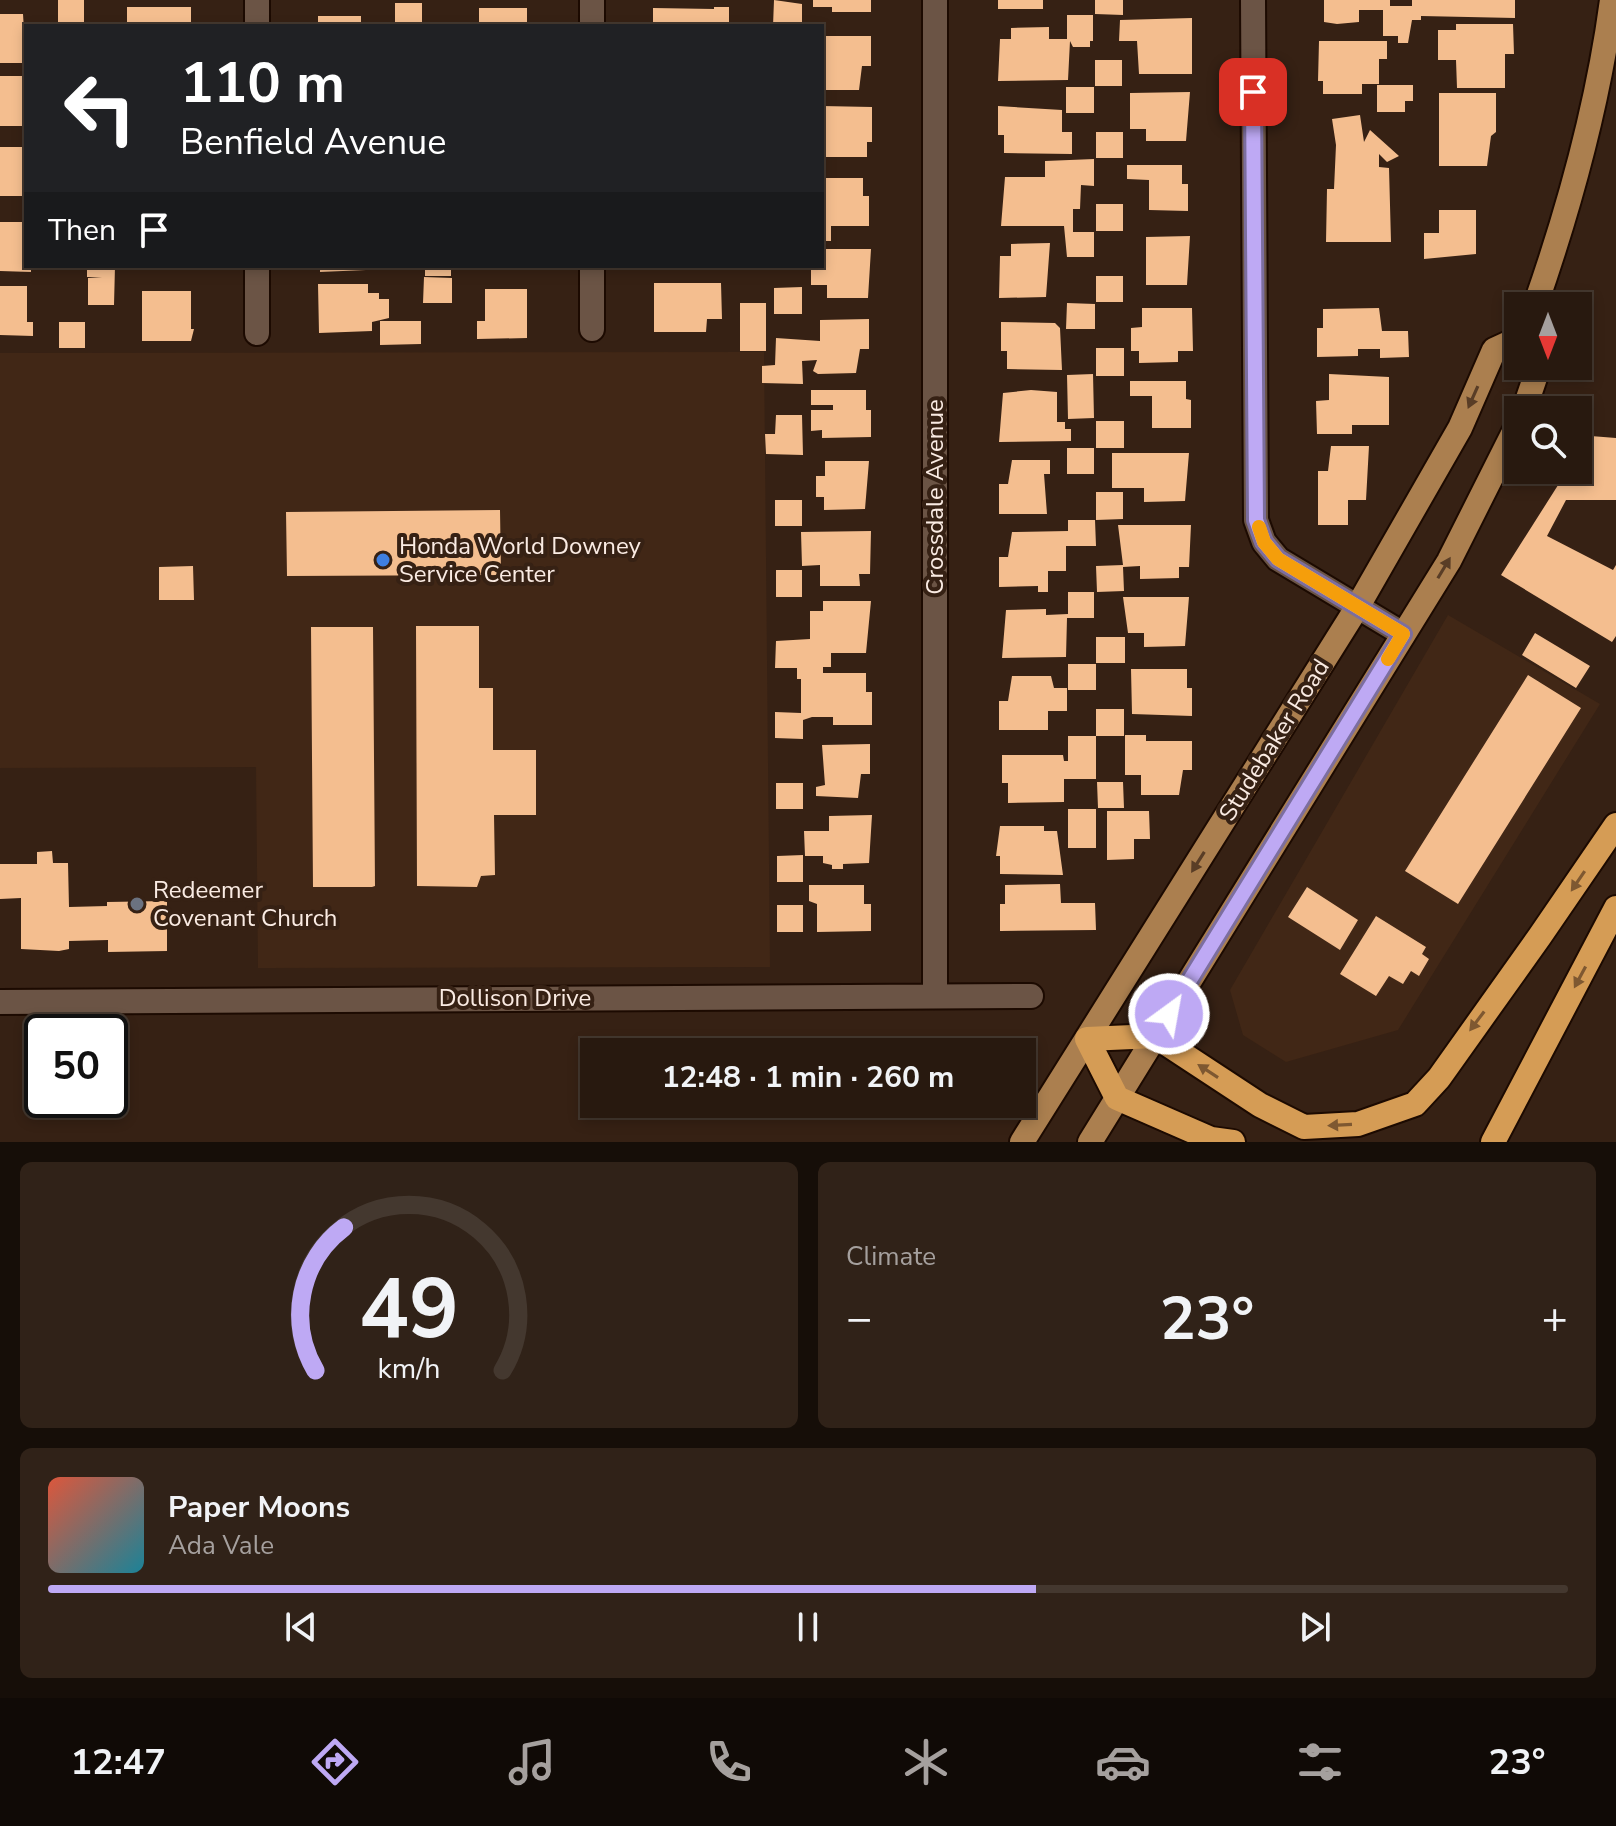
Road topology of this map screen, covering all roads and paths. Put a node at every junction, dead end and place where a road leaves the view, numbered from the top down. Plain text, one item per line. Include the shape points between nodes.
1 (257, 0) edge
2 (592, 0) edge
3 (935, 0) edge
4 (1253, 0) edge
5 (1612, 0) edge
6 (257, 24) edge
7 (592, 24) edge
8 (257, 268) edge
9 (592, 268) edge
10 (1539, 292) edge
11 (592, 329) dead end
12 (257, 333) dead end
13 (1504, 345) edge
14 (1504, 452) edge
15 (1358, 606) junction
16 (1403, 634) junction
17 (1616, 825) edge
18 (1616, 908) edge
19 (935, 995) junction
20 (1031, 996) dead end
21 (0, 1002) edge
22 (1155, 1036) junction
23 (1087, 1039) junction
24 (1117, 1098) junction
25 (1220, 1141) edge
26 (1022, 1142) edge
27 (1090, 1142) edge
28 (1493, 1142) edge

1 - 6 street
2 - 7 street
3 - 19 street, Crossdale Avenue
4 - 15 street via 1256,520 1278,559
5 - 10 main road via 1585,142
8 - 12 street
9 - 11 street
13 -> 15 main road, Studebaker Road via 1494,350 1460,428
16 -> 14 main road via 1449,561
15 - 16 street
15 -> 23 main road, Studebaker Road
16 - 22 main road
17 -> 22 highway via 1439,1078 1415,1104 1358,1124 1304,1127 1260,1105
18 -> 28 highway
19 - 20 street, Dollison Drive
19 - 21 street, Dollison Drive
22 - 23 highway
22 - 24 main road
23 - 24 highway
23 - 26 main road, Studebaker Road
24 - 25 highway
24 - 27 main road

